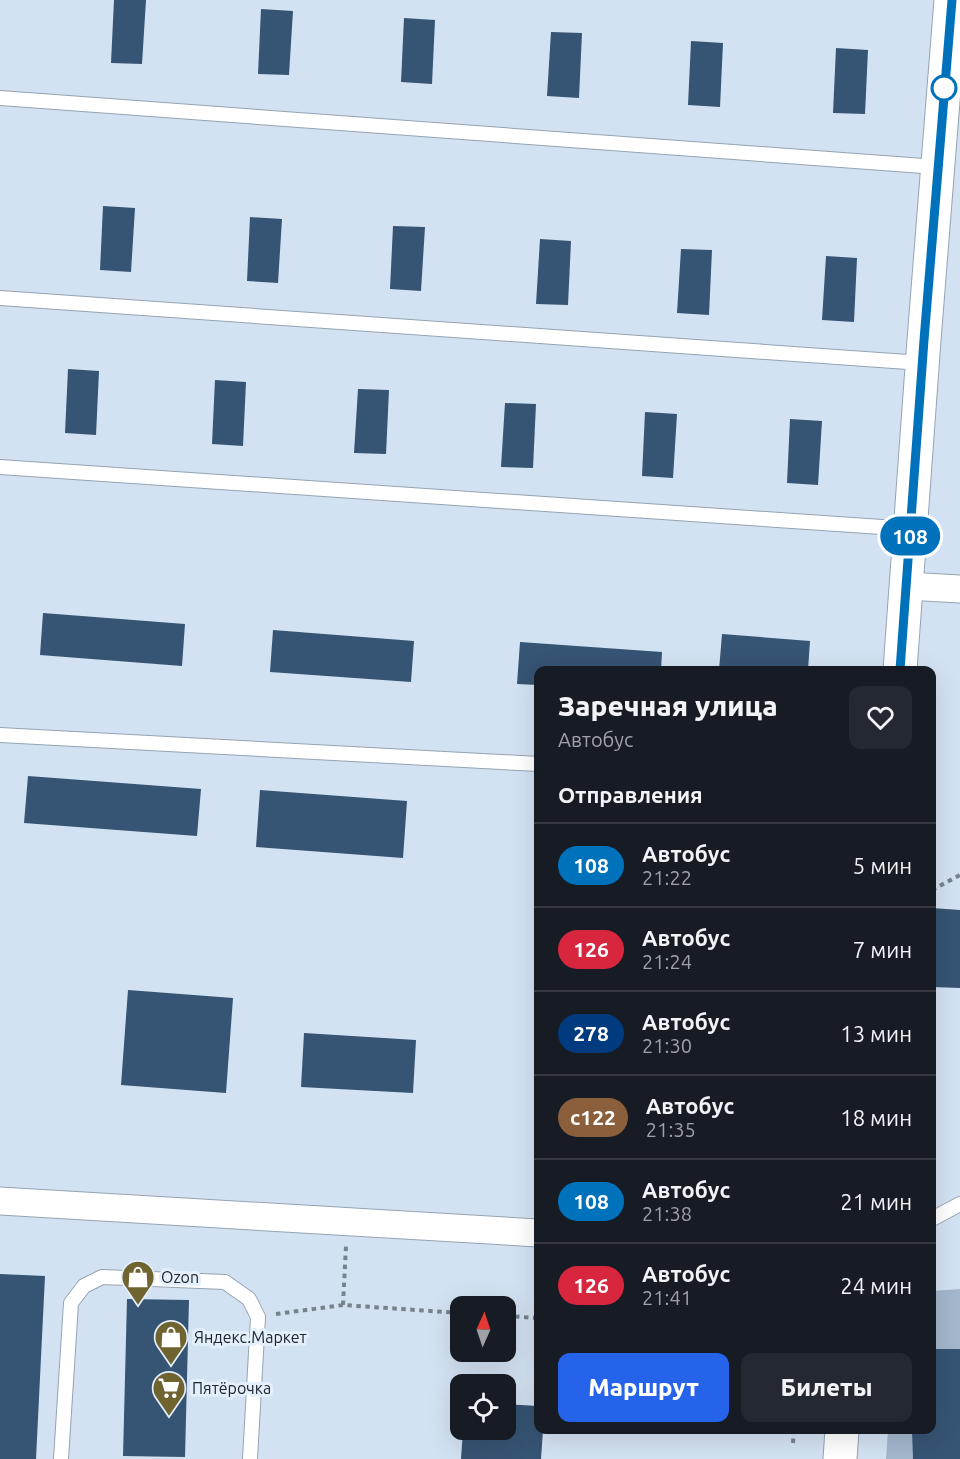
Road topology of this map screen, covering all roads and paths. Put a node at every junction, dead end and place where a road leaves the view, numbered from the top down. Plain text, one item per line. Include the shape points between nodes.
1 (951, 0) edge
2 (0, 98) edge
3 (938, 167) junction
4 (0, 298) edge
5 (922, 363) junction
6 (0, 467) edge
7 (911, 529) junction
8 (907, 586) junction
9 (960, 589) edge
10 (900, 666) edge
11 (0, 735) edge
12 (534, 764) edge
13 (960, 875) edge
14 (936, 888) edge
15 (0, 1201) edge
16 (960, 1204) edge
17 (936, 1217) edge
18 (347, 1222) junction
19 (534, 1233) edge
20 (343, 1305) junction
21 (450, 1312) edge
22 (258, 1317) junction
23 (516, 1317) edge
24 (534, 1318) edge
25 (794, 1434) edge
26 (842, 1434) edge
27 (793, 1443) dead end
28 (61, 1459) edge
29 (250, 1459) edge
30 (840, 1459) edge

1 - 3 street
2 - 3 lane
3 - 5 street
4 - 5 lane
5 - 7 street
6 - 7 lane
7 - 8 street
8 - 9 street
8 - 10 street
11 - 12 lane
13 - 14 path
15 - 18 street
16 - 17 lane
18 - 19 street
18 - 20 path
20 - 21 path
20 - 22 path
22 - 28 lane via 249,1299 225,1282 102,1277 84,1286 71,1303
22 - 29 lane
23 - 24 path
25 - 27 path
26 - 30 street

